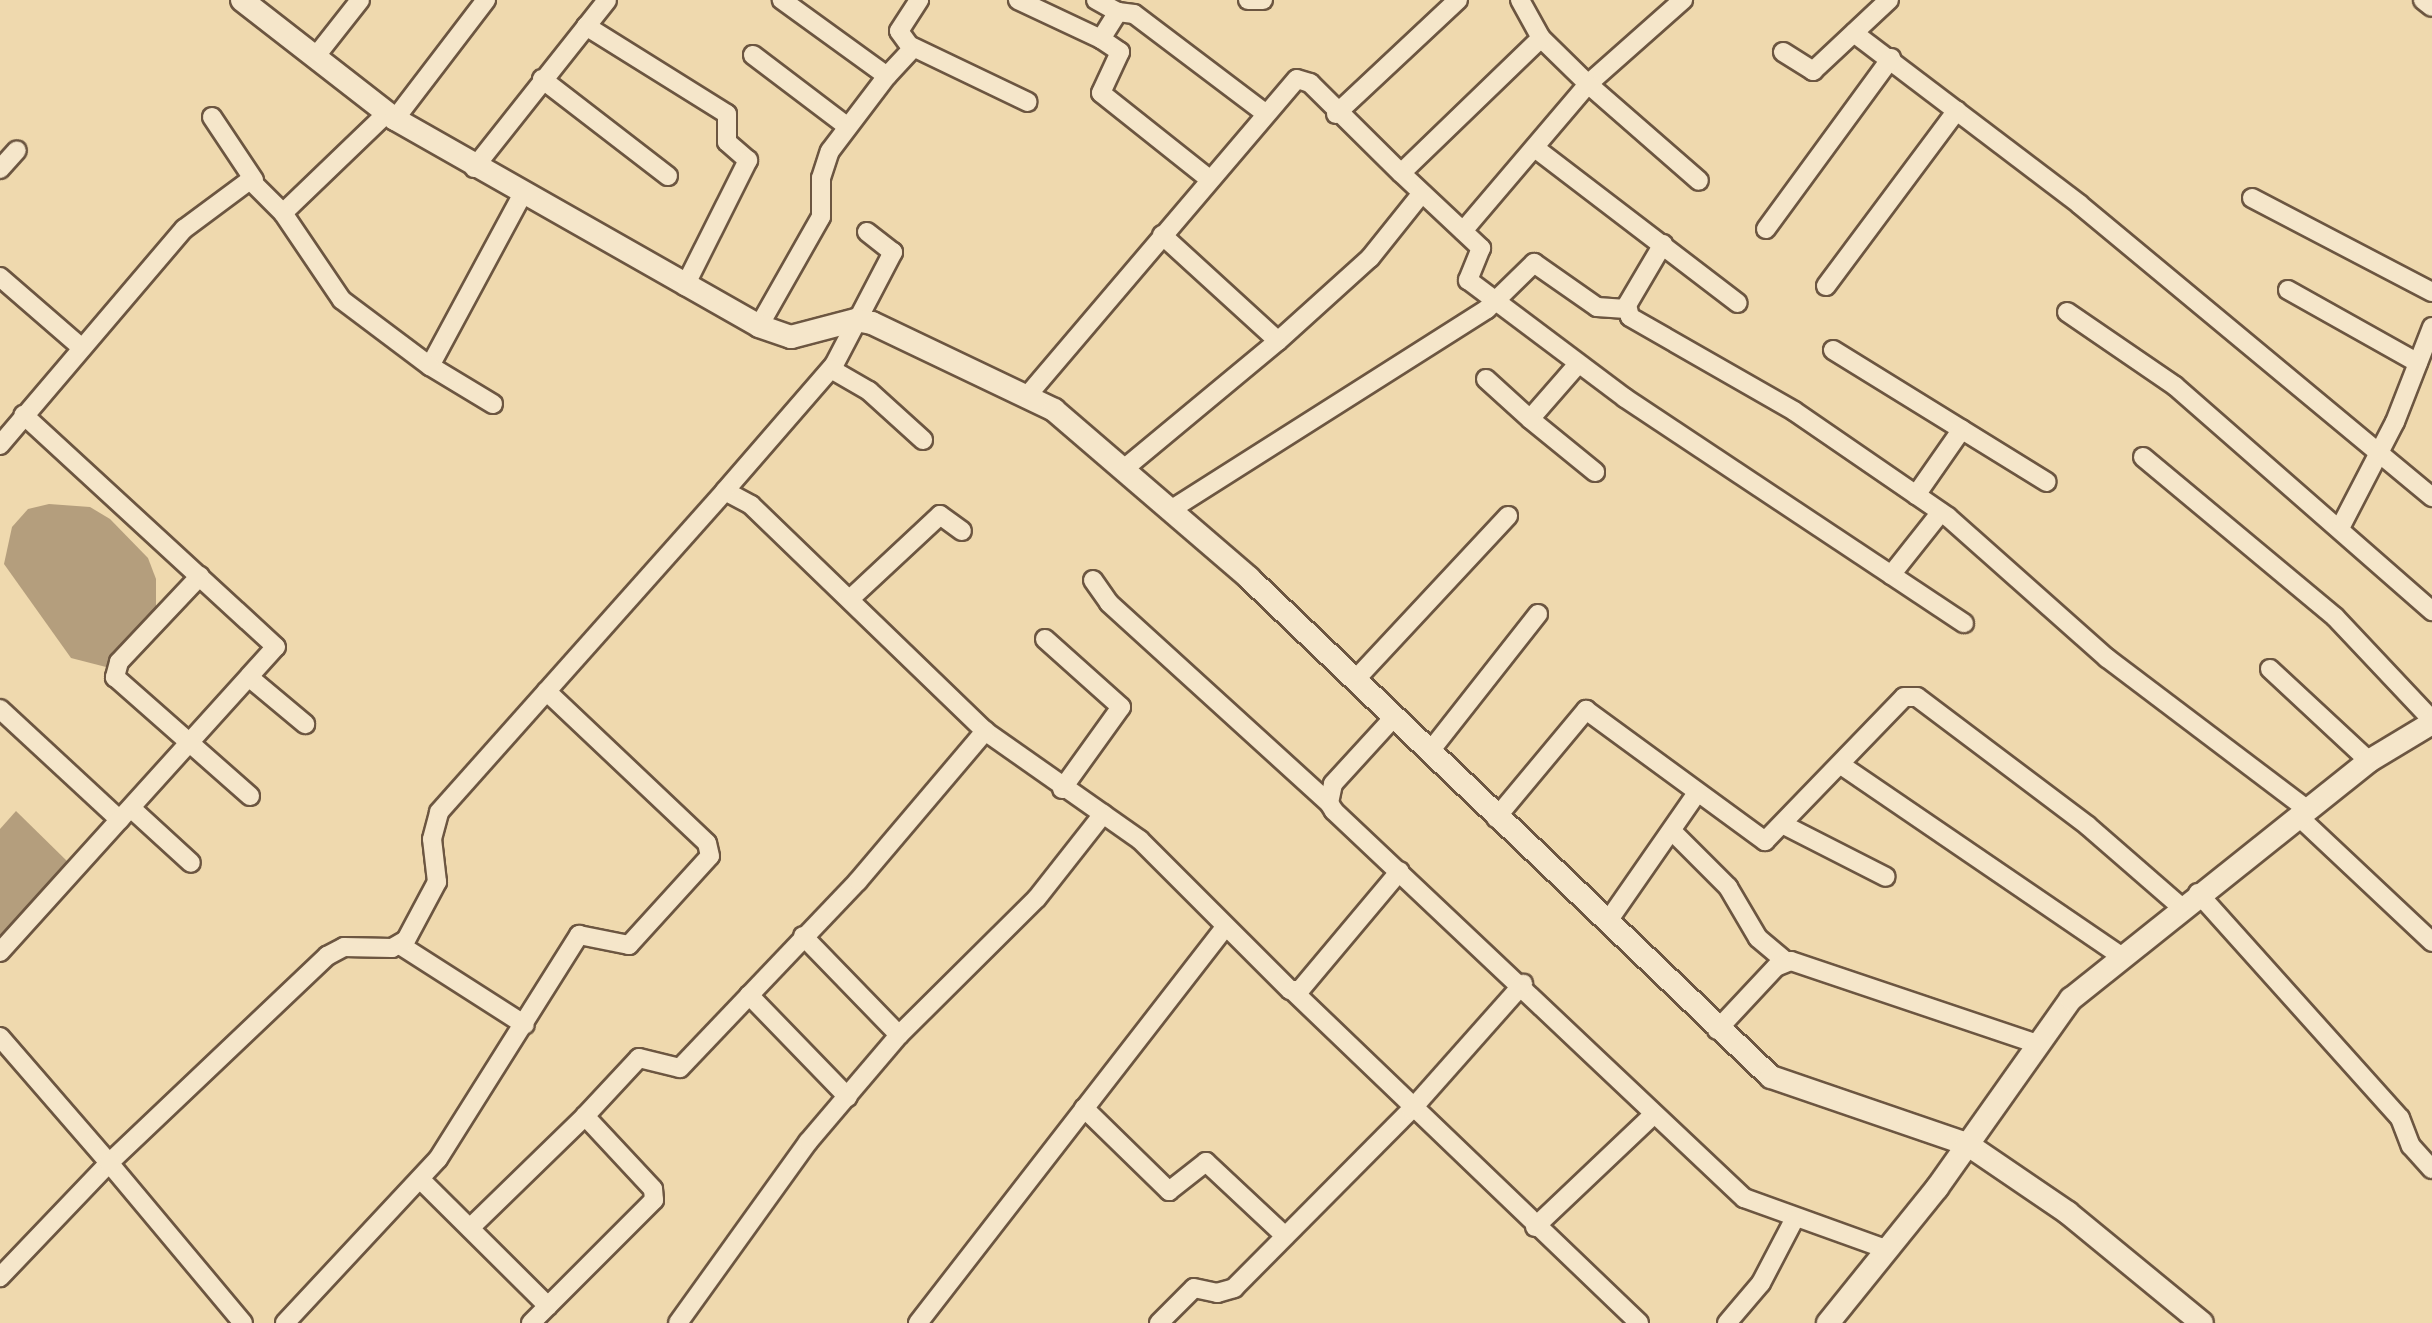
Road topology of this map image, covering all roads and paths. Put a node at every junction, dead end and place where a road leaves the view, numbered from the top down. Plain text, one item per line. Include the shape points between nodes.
1 (360, 0) edge
2 (486, 0) edge
3 (607, 0) edge
4 (782, 0) edge
5 (919, 0) edge
6 (1018, 0) edge
7 (1096, 0) edge
8 (1248, 0) edge
9 (1263, 0) edge
10 (1458, 0) edge
11 (1520, 0) edge
12 (1683, 0) edge
13 (1889, 0) edge
14 (2424, 0) edge
15 (254, 3) edge
16 (2432, 7) edge
17 (1131, 9) edge
18 (586, 26) junction
19 (1854, 34) junction
20 (1541, 38) junction
21 (1101, 39) junction
22 (913, 47) junction
23 (1783, 52) dead end
24 (316, 56) junction
25 (754, 56) dead end
26 (1890, 58) junction
27 (887, 76) junction
28 (542, 79) junction
29 (1588, 84) junction
30 (1028, 102) dead end
31 (1957, 110) junction
32 (1264, 114) junction
33 (1336, 114) junction
34 (391, 116) junction
35 (212, 117) dead end
36 (848, 128) junction
37 (1535, 148) junction
38 (18, 150) dead end
39 (474, 168) junction
40 (0, 169) edge
41 (1401, 173) junction
42 (668, 176) dead end
43 (1209, 179) junction
44 (254, 180) junction
45 (1699, 180) dead end
46 (1422, 192) junction
47 (522, 195) junction
48 (2252, 198) dead end
49 (283, 213) junction
50 (1766, 229) dead end
51 (1463, 231) junction
52 (867, 232) dead end
53 (1162, 235) junction
54 (1663, 244) junction
55 (0, 277) edge
56 (685, 286) junction
57 (1826, 286) dead end
58 (2288, 290) dead end
59 (2432, 292) edge
60 (1495, 302) junction
61 (1738, 303) dead end
62 (1626, 309) junction
63 (2067, 312) dead end
64 (854, 325) junction
65 (759, 326) junction
66 (2432, 327) edge
67 (1278, 341) junction
68 (82, 348) junction
69 (1833, 350) dead end
70 (2418, 362) junction
71 (1578, 364) junction
72 (430, 366) junction
73 (832, 367) junction
74 (1486, 379) dead end
75 (1027, 396) junction
76 (493, 404) dead end
77 (24, 416) junction
78 (1530, 418) junction
79 (1962, 429) junction
80 (924, 440) dead end
81 (0, 445) edge
82 (2381, 450) junction
83 (2143, 457) dead end
84 (1124, 468) junction
85 (1595, 472) dead end
86 (2047, 482) dead end
87 (725, 491) junction
88 (1916, 495) junction
89 (2432, 497) edge
90 (1172, 508) junction
91 (1941, 512) junction
92 (1508, 516) dead end
93 (2341, 526) junction
94 (962, 531) dead end
95 (1891, 575) junction
96 (200, 576) junction
97 (1093, 580) dead end
98 (850, 600) junction
99 (2432, 611) edge
100 (1538, 614) dead end
101 (1964, 623) dead end
102 (1045, 639) dead end
103 (2270, 669) dead end
104 (250, 678) junction
105 (1356, 678) junction
106 (546, 690) junction
107 (0, 709) edge
108 (1395, 716) junction
109 (2432, 721) edge
110 (305, 724) dead end
111 (985, 731) junction
112 (188, 745) junction
113 (1431, 750) junction
114 (2370, 761) junction
115 (1842, 765) junction
116 (1062, 790) junction
117 (1697, 793) junction
118 (250, 796) dead end
119 (1329, 803) junction
120 (2303, 813) junction
121 (126, 814) junction
122 (1104, 814) junction
123 (1496, 818) junction
124 (1784, 825) junction
125 (1673, 832) junction
126 (191, 863) dead end
127 (1400, 871) junction
128 (1886, 877) dead end
129 (2189, 900) junction
130 (1608, 921) junction
131 (1224, 929) junction
132 (804, 936) junction
133 (2432, 942) edge
134 (400, 945) junction
135 (0, 952) edge
136 (2121, 956) junction
137 (1785, 961) junction
138 (1523, 984) junction
139 (1294, 992) junction
140 (749, 995) junction
141 (525, 1024) junction
142 (1717, 1030) junction
143 (899, 1035) junction
144 (2031, 1052) junction
145 (12, 1053) edge
146 (848, 1097) junction
147 (1084, 1108) junction
148 (1410, 1110) junction
149 (1654, 1114) junction
150 (585, 1116) junction
151 (1966, 1144) junction
152 (109, 1163) junction
153 (2432, 1169) edge
154 (422, 1180) junction
155 (1794, 1220) junction
156 (1536, 1227) junction
157 (470, 1228) junction
158 (1285, 1236) junction
159 (1886, 1249) junction
160 (0, 1277) edge
161 (548, 1306) junction
162 (2187, 1318) edge
163 (243, 1323) edge
164 (285, 1323) edge
165 (532, 1323) edge
166 (678, 1323) edge
167 (918, 1323) edge
168 (1159, 1323) edge
169 (1639, 1323) edge
170 (1726, 1323) edge
171 (1828, 1323) edge

1 - 24 street
2 - 34 street
3 - 18 street
4 - 27 street
5 - 22 street via 899,31
6 - 21 street
7 - 17 street
8 - 9 street
10 - 33 street
11 - 20 street
12 - 29 street
13 - 19 street
14 - 16 street
15 - 24 street
17 - 21 street
17 - 32 street
18 - 28 street
18 - 56 street via 728,114 727,142 748,160
19 - 23 street via 1813,71
19 - 26 street
20 - 29 street
20 - 41 street
21 - 43 street via 1120,52 1101,93
22 - 27 street
22 - 30 street
24 - 34 street
25 - 36 street
26 - 31 street
26 - 50 street
27 - 36 street
28 - 39 street
28 - 42 street
29 - 37 street
29 - 45 street
31 - 57 street
31 - 82 street
32 - 33 street via 1290,84 1304,79
32 - 43 street
33 - 41 street
34 - 39 street
34 - 49 street
35 - 44 street
36 - 65 street via 823,165 821,217
37 - 51 street
37 - 54 street
38 - 40 street
39 - 47 street
41 - 46 street
43 - 53 street
44 - 49 street
44 - 68 street via 219,198 184,229
46 - 51 street
46 - 67 street via 1370,258
47 - 56 street
47 - 72 street
48 - 59 street
49 - 72 street via 342,300
51 - 60 street via 1483,251 1468,280
52 - 64 street via 893,252
53 - 67 street
53 - 75 street
54 - 61 street
54 - 62 street
55 - 68 street
56 - 65 street
58 - 70 street
60 - 62 street via 1534,262 1597,308
60 - 71 street
60 - 90 street
62 - 88 street
63 - 93 street via 2175,386
64 - 65 street via 791,337
64 - 73 street
64 - 75 street
66 - 70 street
67 - 84 street
68 - 77 street
69 - 79 street
70 - 82 street
71 - 78 street
71 - 95 street
72 - 76 street
73 - 80 street
73 - 87 street
74 - 78 street
75 - 84 street
77 - 81 street
77 - 96 street
78 - 85 street
79 - 86 street
79 - 88 street
82 - 89 street
82 - 93 street
83 - 109 street via 2335,617
84 - 90 street
87 - 98 street via 751,505
87 - 106 street
88 - 91 street
90 - 105 street
91 - 95 street
91 - 120 street via 2106,658
92 - 105 street
93 - 99 street
94 - 98 street via 940,515
95 - 101 street
96 - 104 street via 276,641 274,653
96 - 112 street via 114,670 119,684
97 - 119 street via 1109,603
98 - 111 street
100 - 113 street
102 - 116 street via 1121,707
103 - 114 street
104 - 110 street
104 - 112 street
105 - 108 street
106 - 134 street via 439,812 432,839 437,882
106 - 141 street via 710,849 629,946 579,935
107 - 121 street
108 - 113 street
108 - 119 street via 1333,784
109 - 114 street
111 - 116 street
111 - 132 street
112 - 118 street
112 - 121 street
113 - 123 street
114 - 120 street
115 - 124 street
115 - 129 street via 1904,696 1925,700
115 - 136 street
116 - 122 street
117 - 123 street via 1583,711
117 - 124 street via 1761,841
117 - 125 street
119 - 127 street
120 - 129 street
120 - 133 street
121 - 126 street
121 - 135 street
122 - 131 street via 1140,840
122 - 143 street via 1037,898
123 - 130 street
124 - 128 street via 1808,840 1829,842
125 - 130 street
125 - 137 street via 1728,887 1758,938
127 - 138 street
127 - 139 street
129 - 136 street
129 - 153 street via 2388,1104
130 - 142 street
131 - 139 street
131 - 147 street
132 - 140 street
132 - 143 street
134 - 141 street
134 - 152 street via 360,944 327,956
136 - 144 street via 2071,999
137 - 142 street
137 - 144 street
138 - 148 street
138 - 149 street
139 - 148 street
140 - 146 street
140 - 150 street via 680,1068 639,1058
141 - 154 street
142 - 151 street via 1771,1077
143 - 146 street
144 - 151 street
145 - 152 street
146 - 166 street via 752,1212 713,1281
147 - 158 street via 1169,1190 1206,1162
147 - 167 street
148 - 156 street
148 - 158 street
149 - 155 street via 1744,1198
149 - 156 street
150 - 157 street
150 - 161 street via 653,1189 654,1200
151 - 159 street
151 - 162 street via 2068,1212
152 - 160 street
152 - 163 street
154 - 157 street
154 - 164 street
155 - 159 street
155 - 170 street via 1760,1283
156 - 169 street
157 - 161 street
158 - 168 street via 1234,1288 1194,1288
159 - 171 street
161 - 165 street

